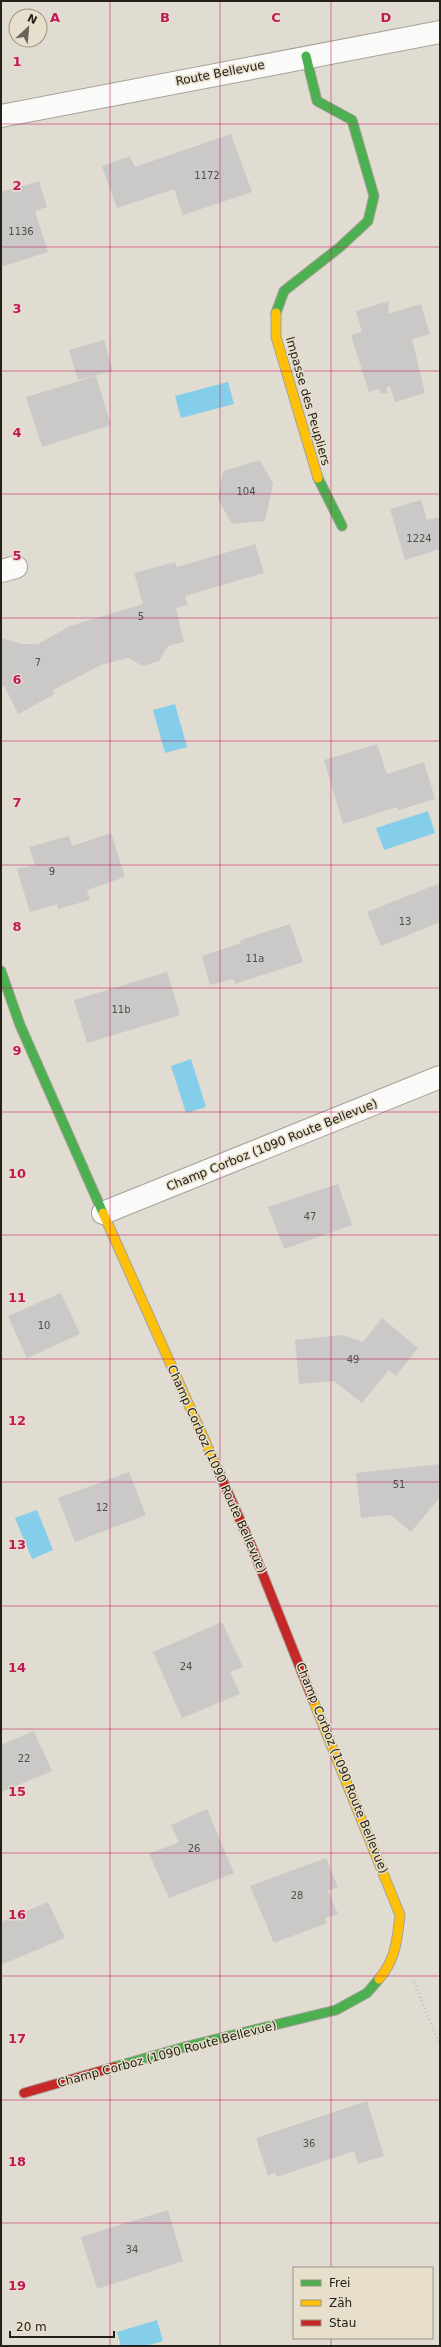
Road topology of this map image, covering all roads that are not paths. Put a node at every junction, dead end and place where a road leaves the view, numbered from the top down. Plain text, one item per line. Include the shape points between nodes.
1 (440, 32) edge
2 (306, 56) junction
3 (1, 116) edge
4 (342, 526) dead end
5 (1, 971) edge
6 (440, 1077) edge
7 (103, 1213) junction
8 (24, 2093) dead end

1 - 2 street, Route Bellevue
2 - 3 street, Route Bellevue
2 - 4 street, Impasse des Peupliers via 317,101 352,120 374,196 368,221 340,247 284,291 274,314 276,337 318,476
5 - 7 street, Champ Corboz (1090 Route Bellevue) via 20,1025
6 - 7 street, Champ Corboz (1090 Route Bellevue)
7 - 8 street, Champ Corboz (1090 Route Bellevue) via 251,1545 400,1915 390,1966 367,1993 336,2010 188,2046

